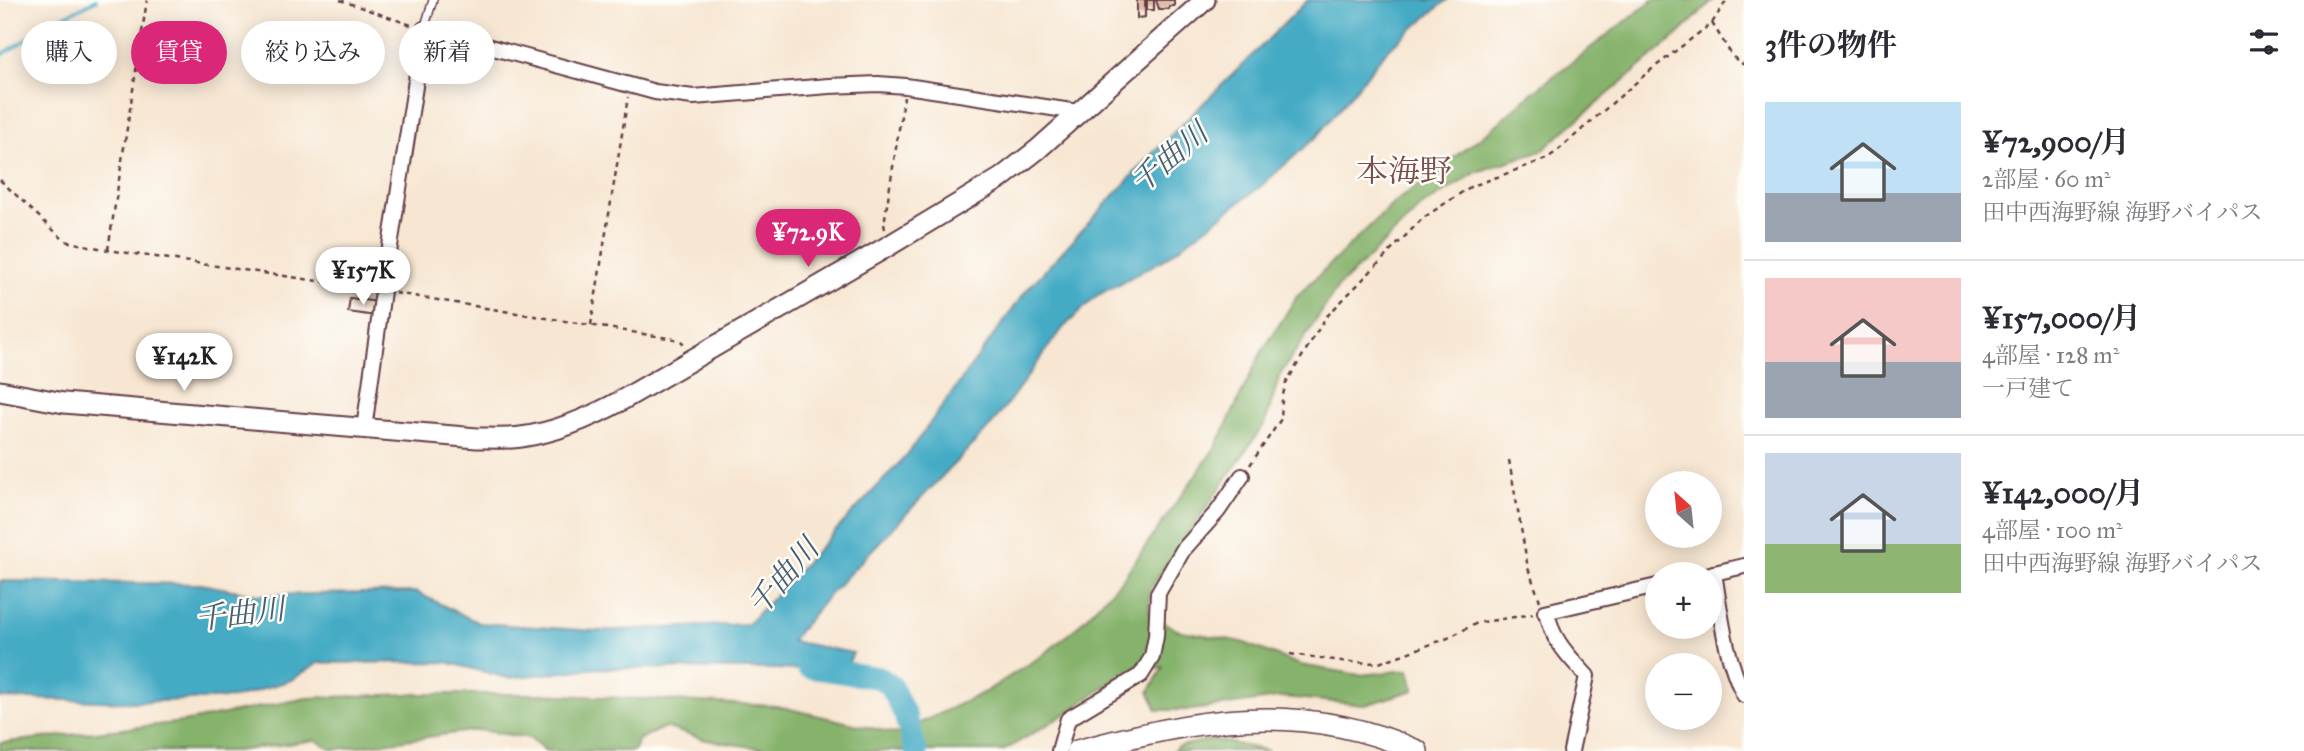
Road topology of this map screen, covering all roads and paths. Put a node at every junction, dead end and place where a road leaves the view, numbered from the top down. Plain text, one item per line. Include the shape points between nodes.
1 (147, 0) edge
2 (340, 0) edge
3 (433, 0) edge
4 (1205, 0) edge
5 (1727, 0) edge
6 (401, 21) edge
7 (426, 21) edge
8 (1712, 23) junction
9 (495, 48) edge
10 (1744, 65) edge
11 (415, 84) edge
12 (630, 85) junction
13 (906, 86) junction
14 (1078, 112) junction
15 (0, 180) edge
16 (890, 245) junction
17 (108, 250) junction
18 (383, 291) junction
19 (591, 326) junction
20 (697, 356) junction
21 (0, 391) edge
22 (364, 429) junction
23 (1509, 460) dead end
24 (1242, 477) joint
25 (1744, 566) edge
26 (1722, 572) edge
27 (1645, 589) edge
28 (1545, 612) junction
29 (1722, 625) edge
30 (1290, 654) dead end
31 (1744, 695) edge
32 (1059, 751) edge
33 (1077, 751) edge
34 (1417, 751) edge
35 (1570, 751) edge

1 - 17 path
2 - 6 path
3 - 7 lane
4 - 14 street
5 - 8 path
8 - 10 path via 1733,57
8 - 24 path via 1546,159 1470,187 1423,218 1326,317 1286,383 1281,419
9 - 12 street
11 - 18 street
12 - 13 street via 693,97 829,86
12 - 19 path
13 - 14 street
13 - 16 path via 884,225
14 - 16 street via 1001,178
15 - 17 path via 65,241
16 - 20 street
17 - 18 path
18 - 19 path
18 - 22 street
19 - 20 path via 680,340
20 - 22 street via 593,417 521,437 477,439
21 - 22 street via 64,403
23 - 28 path via 1528,568
24 - 32 street via 1183,550 1158,593 1152,657 1141,675 1068,719
25 - 26 street
27 - 28 street
28 - 30 path via 1477,623 1379,663
28 - 35 street via 1565,651 1587,676
29 - 31 street via 1733,674
33 - 34 main road via 1185,727 1247,719 1323,722 1377,734

